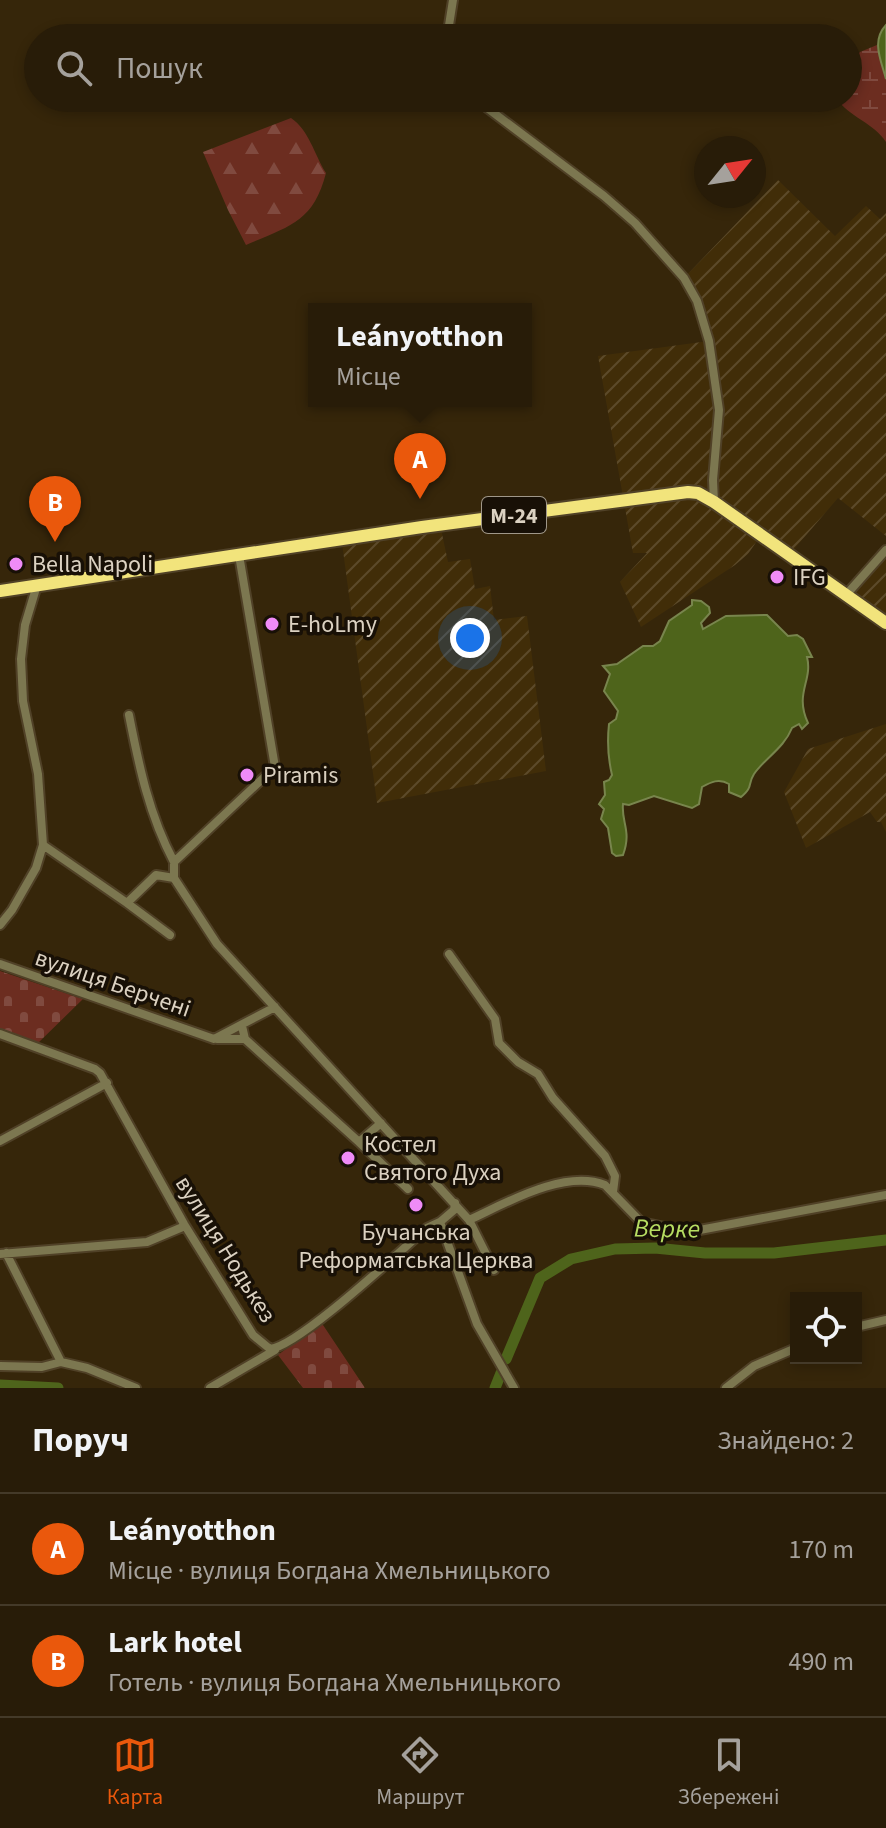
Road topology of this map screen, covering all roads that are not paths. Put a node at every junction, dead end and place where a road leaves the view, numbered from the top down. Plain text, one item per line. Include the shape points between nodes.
1 (453, 0) edge
2 (449, 24) edge
3 (493, 112) edge
4 (714, 502) junction
5 (886, 550) edge
6 (239, 555) junction
7 (37, 585) junction
8 (0, 591) edge
9 (846, 595) junction
10 (886, 623) edge
11 (129, 715) dead end
12 (43, 845) junction
13 (174, 862) junction
14 (174, 878) junction
15 (127, 903) junction
16 (0, 925) edge
17 (170, 935) dead end
18 (449, 954) dead end
19 (0, 964) edge
20 (275, 1007) junction
21 (242, 1026) junction
22 (0, 1034) edge
23 (214, 1039) junction
24 (245, 1039) junction
25 (107, 1083) junction
26 (381, 1123) junction
27 (0, 1141) edge
28 (359, 1142) junction
29 (408, 1189) dead end
30 (613, 1192) junction
31 (886, 1195) edge
32 (455, 1203) junction
33 (469, 1220) junction
34 (440, 1222) junction
35 (185, 1226) junction
36 (3, 1253) edge
37 (494, 1270) dead end
38 (886, 1320) edge
39 (862, 1326) edge
40 (278, 1348) junction
41 (790, 1351) edge
42 (61, 1362) junction
43 (0, 1366) edge
44 (136, 1388) edge
45 (210, 1388) edge
46 (514, 1388) edge
47 (726, 1388) edge

1 - 2 street
3 - 4 street via 604,196 684,278 706,329 719,410
4 - 6 highway, М-24 via 698,493 677,492
4 - 9 highway, М-24
5 - 9 street
6 - 7 highway, М-24
6 - 13 street via 275,767
7 - 8 highway, М-24
7 - 12 street via 21,659
9 - 10 highway, М-24
11 - 13 street via 140,775
12 - 15 street
12 - 16 street via 36,868
13 - 14 street
14 - 15 street via 156,875
14 - 20 street via 217,944
15 - 17 street
18 - 30 street via 495,1019 499,1043 538,1074 605,1156 615,1176
19 - 23 street, вулиця Берчені
20 - 21 street, вулиця Берчені
20 - 26 street
21 - 23 street, вулиця Берчені
21 - 24 street
22 - 25 street, вулиця Нодькез via 95,1069
23 - 24 street, вулиця Берчені
24 - 28 street
25 - 27 street
25 - 35 street, вулиця Нодькез
26 - 28 street
26 - 32 street
28 - 29 street
30 - 31 street via 641,1222 689,1232
30 - 33 street via 598,1182 547,1186
32 - 33 street
32 - 34 street
33 - 37 street
34 - 40 street, вулиця Нодькез
34 - 46 street via 477,1324
35 - 36 street via 147,1242
35 - 40 street, вулиця Нодькез via 253,1335 265,1347
36 - 42 street
38 - 39 street
40 - 45 street
41 - 47 street via 754,1366
42 - 43 street
42 - 44 street

